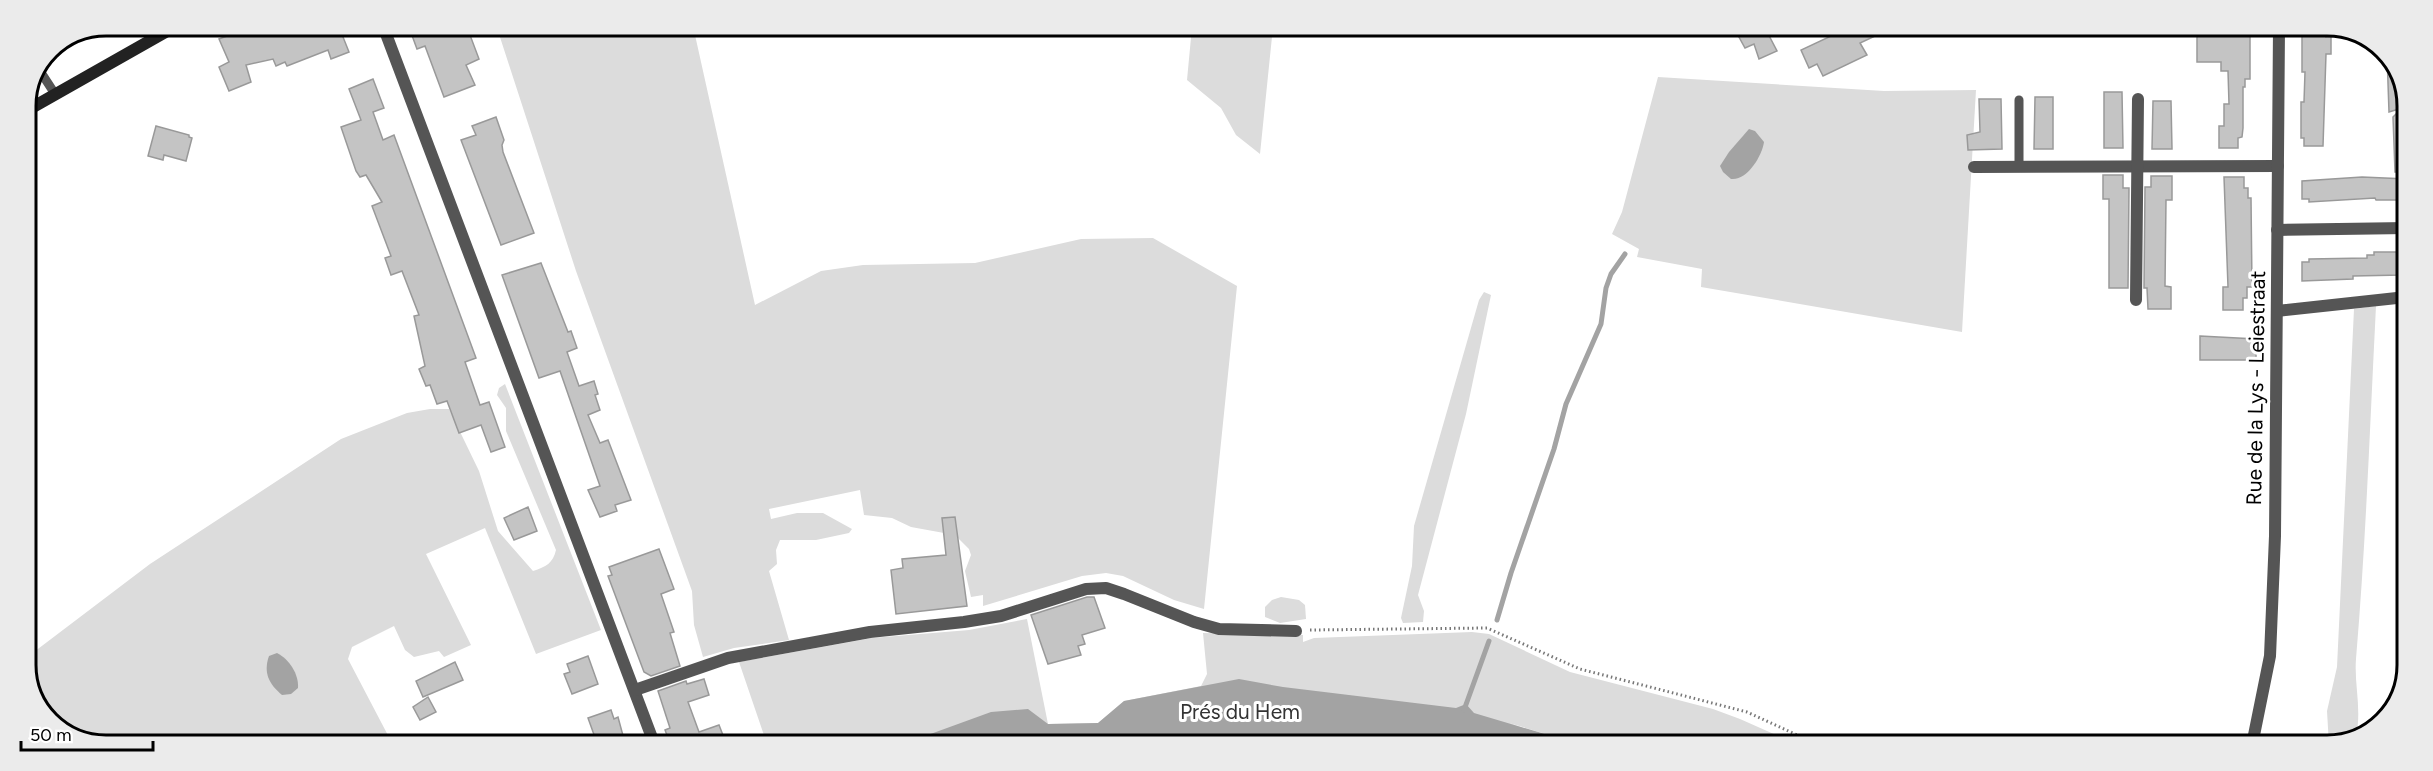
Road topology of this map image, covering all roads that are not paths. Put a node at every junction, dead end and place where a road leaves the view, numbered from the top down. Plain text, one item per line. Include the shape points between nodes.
1 (158, 36) edge
2 (387, 36) edge
3 (2279, 36) edge
4 (43, 75) edge
5 (55, 94) junction
6 (2138, 99) dead end
7 (2019, 100) dead end
8 (36, 105) edge
9 (2137, 166) junction
10 (2278, 166) junction
11 (1974, 167) dead end
12 (2019, 167) junction
13 (2397, 228) edge
14 (2277, 230) junction
15 (2397, 298) edge
16 (2136, 300) dead end
17 (2277, 311) junction
18 (1296, 631) road end
19 (635, 690) junction
20 (651, 735) edge
21 (2254, 735) edge

1 - 5 street
2 - 19 street
3 - 10 street, Rue de la Lys - Leiestraat
4 - 5 lane
5 - 8 street
6 - 9 street
7 - 12 lane
9 - 10 street
9 - 12 street
9 - 16 street
10 - 14 street, Rue de la Lys - Leiestraat
11 - 12 street
13 - 14 street
14 - 17 street, Rue de la Lys - Leiestraat
15 - 17 street
17 - 21 street, Rue de la Lys - Leiestraat via 2270,656
18 - 19 street via 1219,629 1106,588 1086,589 1001,616 870,632 728,658
19 - 20 street

